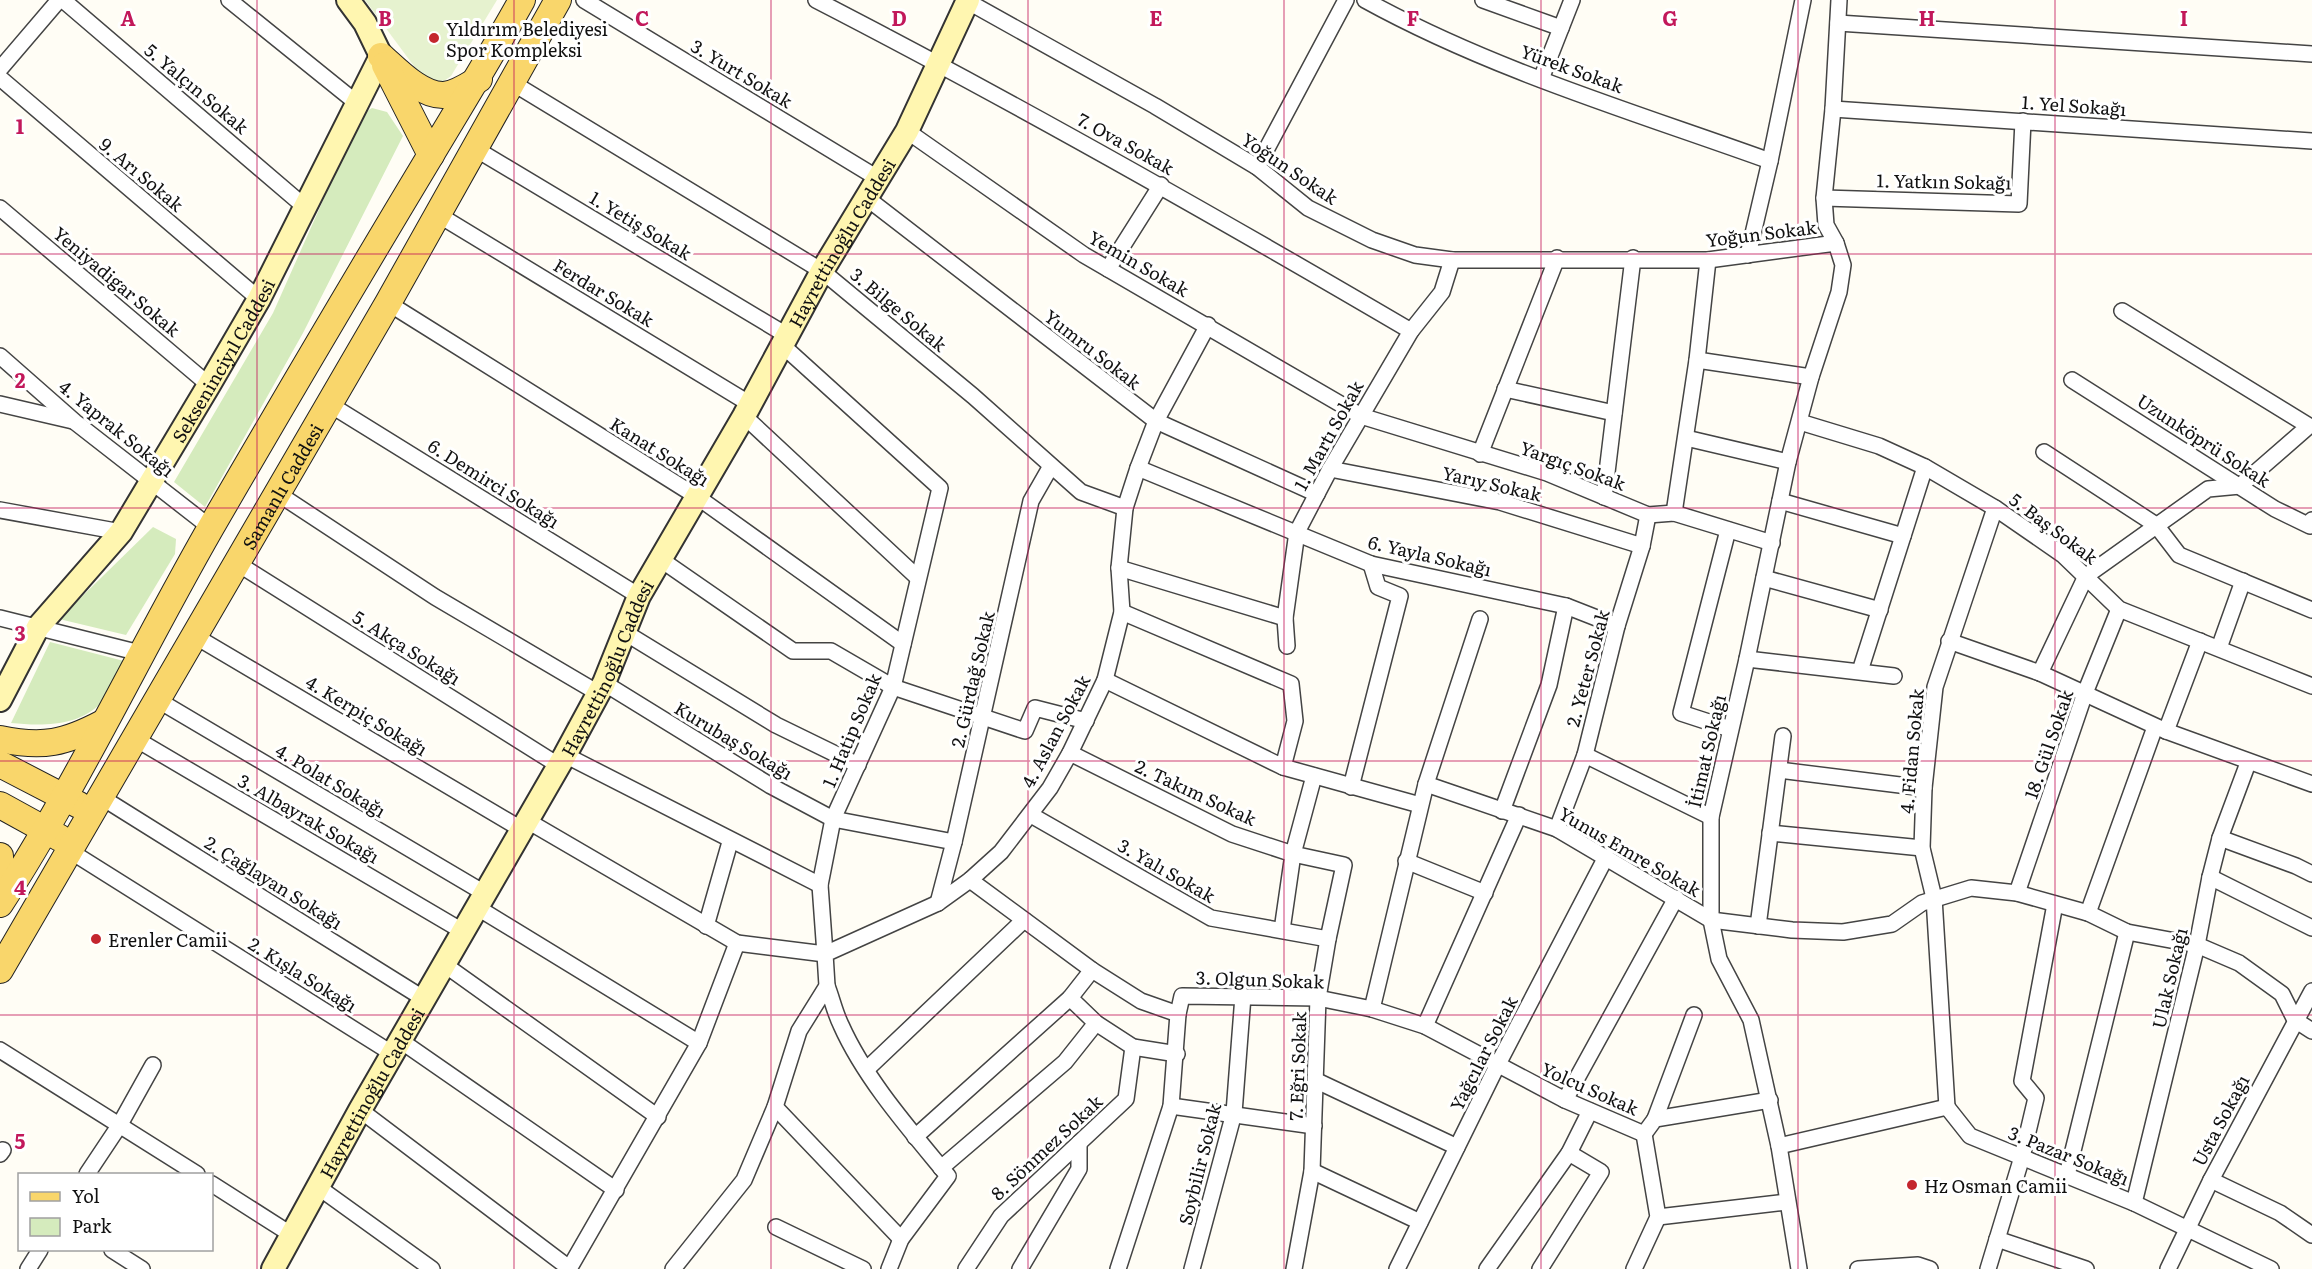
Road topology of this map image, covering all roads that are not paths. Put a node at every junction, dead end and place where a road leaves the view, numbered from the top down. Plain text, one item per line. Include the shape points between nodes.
1 (61, 0) edge
2 (229, 0) edge
3 (348, 0) edge
4 (522, 0) edge
5 (558, 0) edge
6 (584, 0) edge
7 (816, 0) edge
8 (967, 0) edge
9 (1346, 0) edge
10 (1365, 0) edge
11 (1483, 0) edge
12 (1572, 0) edge
13 (1803, 0) edge
14 (1839, 0) edge
15 (1838, 22) junction
16 (1561, 28) junction
17 (2312, 54) edge
18 (381, 56) junction
19 (938, 63) junction
20 (0, 69) edge
21 (0, 78) edge
22 (479, 79) junction
23 (1540, 79) junction
24 (511, 82) junction
25 (358, 104) junction
26 (1833, 109) junction
27 (2023, 122) junction
28 (907, 131) junction
29 (2312, 141) edge
30 (474, 148) junction
31 (431, 155) junction
32 (1770, 161) junction
33 (1257, 167) junction
34 (879, 179) junction
35 (1161, 185) junction
36 (1824, 198) junction
37 (868, 199) junction
38 (305, 207) junction
39 (0, 208) edge
40 (437, 214) junction
41 (1836, 243) junction
42 (1748, 255) junction
43 (1557, 258) junction
44 (1633, 258) junction
45 (1452, 260) junction
46 (1708, 260) junction
47 (1108, 269) junction
48 (822, 271) junction
49 (259, 299) junction
50 (388, 303) junction
51 (2122, 311) dead end
52 (1208, 325) junction
53 (1411, 331) junction
54 (785, 340) junction
55 (0, 356) edge
56 (1697, 360) junction
57 (1811, 376) junction
58 (2073, 380) dead end
59 (209, 385) junction
60 (1506, 389) junction
61 (329, 404) junction
62 (0, 405) edge
63 (747, 410) junction
64 (1614, 413) junction
65 (1361, 416) junction
66 (1156, 421) junction
67 (75, 422) junction
68 (1800, 422) junction
69 (1686, 438) junction
70 (2044, 452) dead end
71 (1480, 454) junction
72 (1788, 462) junction
73 (1051, 466) junction
74 (1925, 467) junction
75 (1138, 468) junction
76 (1330, 469) junction
77 (150, 481) junction
78 (2240, 486) junction
79 (940, 488) joint
80 (277, 493) junction
81 (1317, 494) junction
82 (696, 496) junction
83 (1604, 497) junction
84 (1780, 501) junction
85 (1125, 508) junction
86 (1995, 508) junction
87 (0, 510) edge
88 (1674, 513) junction
89 (1648, 515) junction
90 (2312, 520) edge
91 (2156, 525) junction
92 (211, 528) junction
93 (1728, 530) junction
94 (121, 532) junction
95 (1298, 532) junction
96 (1903, 536) junction
97 (1772, 543) junction
98 (1642, 546) junction
99 (660, 559) junction
100 (236, 562) junction
101 (1371, 564) junction
102 (1119, 568) junction
103 (2085, 576) junction
104 (918, 578) junction
105 (1764, 578) junction
106 (2243, 581) junction
107 (639, 596) junction
108 (1566, 606) junction
109 (2119, 609) junction
110 (1880, 610) junction
111 (2312, 610) edge
112 (1122, 612) junction
113 (0, 618) edge
114 (1285, 618) junction
115 (1480, 619) dead end
116 (1617, 626) junction
117 (38, 627) junction
118 (624, 632) junction
119 (193, 635) junction
120 (1949, 641) junction
121 (2200, 641) junction
122 (903, 644) junction
123 (1287, 646) dead end
124 (2219, 648) junction
125 (140, 653) junction
126 (1748, 659) junction
127 (1860, 671) junction
128 (2040, 673) junction
129 (1894, 676) dead end
130 (1105, 680) junction
131 (2312, 686) edge
132 (893, 687) junction
133 (601, 688) junction
134 (2085, 693) junction
135 (156, 699) junction
136 (0, 700) edge
137 (983, 718) junction
138 (1086, 722) junction
139 (103, 723) junction
140 (1730, 729) junction
141 (2160, 729) junction
142 (1783, 736) dead end
143 (134, 738) junction
144 (0, 739) edge
145 (1070, 753) junction
146 (1585, 755) junction
147 (561, 760) junction
148 (2248, 763) junction
149 (0, 764) edge
150 (858, 765) junction
151 (1283, 767) junction
152 (1779, 770) junction
153 (1314, 776) junction
154 (1426, 784) junction
155 (2312, 784) edge
156 (1351, 787) junction
157 (1924, 788) junction
158 (65, 797) junction
159 (0, 805) edge
160 (97, 805) junction
161 (1420, 805) junction
162 (1502, 811) junction
163 (1031, 815) junction
164 (1519, 815) junction
165 (1711, 817) junction
166 (833, 819) junction
167 (523, 824) junction
168 (1557, 829) junction
169 (47, 831) junction
170 (1770, 833) junction
171 (2220, 838) junction
172 (730, 842) junction
173 (954, 842) junction
174 (1922, 848) junction
175 (71, 849) junction
176 (1293, 854) junction
177 (0, 856) edge
178 (1606, 857) junction
179 (1406, 861) junction
180 (1344, 865) joint
181 (2312, 874) edge
182 (2210, 877) junction
183 (970, 880) junction
184 (820, 885) junction
185 (1485, 893) junction
186 (2017, 893) junction
187 (1676, 898) junction
188 (1934, 898) junction
189 (0, 899) edge
190 (482, 901) junction
191 (938, 903) junction
192 (0, 904) edge
193 (2055, 904) junction
194 (2088, 913) junction
195 (1024, 920) junction
196 (1711, 920) junction
197 (706, 926) junction
198 (1758, 926) junction
199 (2312, 928) edge
200 (1282, 930) junction
201 (464, 932) junction
202 (2127, 932) junction
203 (1328, 939) junction
204 (737, 943) junction
205 (2198, 945) junction
206 (825, 954) junction
207 (445, 965) junction
208 (0, 970) edge
209 (1092, 970) junction
210 (827, 986) junction
211 (2312, 991) edge
212 (1243, 996) junction
213 (1070, 998) junction
214 (1318, 999) junction
215 (426, 1000) junction
216 (1372, 1009) junction
217 (1178, 1014) junction
218 (1694, 1015) dead end
219 (2295, 1020) junction
220 (1096, 1023) junction
221 (1425, 1026) junction
222 (2312, 1031) edge
223 (699, 1043) junction
224 (397, 1047) junction
225 (1133, 1047) junction
226 (0, 1050) edge
227 (1177, 1054) junction
228 (153, 1065) dead end
229 (1497, 1066) junction
230 (867, 1069) junction
231 (1317, 1081) junction
232 (1565, 1100) junction
233 (1770, 1100) junction
234 (1171, 1106) junction
235 (775, 1107) junction
236 (1947, 1107) junction
237 (360, 1110) junction
238 (1590, 1111) junction
239 (1234, 1113) junction
240 (658, 1117) junction
241 (1655, 1119) junction
242 (119, 1126) junction
243 (1314, 1126) junction
244 (1644, 1134) junction
245 (915, 1137) junction
246 (1079, 1143) junction
247 (1779, 1146) junction
248 (1457, 1147) junction
249 (1569, 1153) junction
250 (2022, 1157) junction
251 (1312, 1171) junction
252 (944, 1172) junction
253 (88, 1173) edge
254 (195, 1173) edge
255 (2067, 1175) junction
256 (2211, 1180) junction
257 (213, 1185) edge
258 (318, 1187) junction
259 (616, 1190) junction
260 (1787, 1202) junction
261 (2134, 1203) junction
262 (1658, 1217) junction
263 (1419, 1222) junction
264 (776, 1227) dead end
265 (2186, 1228) junction
266 (292, 1234) junction
267 (2312, 1235) edge
268 (901, 1239) junction
269 (1997, 1239) junction
270 (39, 1251) edge
271 (113, 1251) edge
272 (1298, 1267) edge
273 (569, 1268) edge
274 (1400, 1268) edge
275 (28, 1269) edge
276 (142, 1269) edge
277 (274, 1269) edge
278 (432, 1269) edge
279 (673, 1269) edge
280 (863, 1269) edge
281 (890, 1269) edge
282 (966, 1269) edge
283 (1020, 1269) edge
284 (1118, 1269) edge
285 (1192, 1269) edge
286 (1487, 1269) edge
287 (1540, 1269) edge
288 (1634, 1269) edge
289 (1799, 1269) edge
290 (1858, 1269) edge
291 (1930, 1269) edge
292 (1988, 1269) edge
293 (2086, 1269) edge
294 (2168, 1269) edge
295 (2271, 1269) edge

1 - 20 street
1 - 38 street, 5. Yalçın Sokak
2 - 25 street
3 - 18 main road
4 - 22 main road
5 - 24 main road, Samanlı Caddesi
6 - 34 street, 3. Yurt Sokak
7 - 19 street, 7. Ova Sokak
8 - 19 main road, Hayrettinoğlu Caddesi
8 - 33 street, Yoğun Sokak
9 - 33 street
10 - 23 street, Yürek Sokak via 1418,29
11 - 16 street
12 - 16 street
13 - 32 street
14 - 15 street, İtimat Sokağı
15 - 17 street
15 - 26 street, İtimat Sokağı
16 - 23 street
18 - 22 main road via 409,81 444,95
18 - 25 main road, Sekseninciyıl Caddesi
18 - 31 main road
19 - 28 main road, Hayrettinoğlu Caddesi
19 - 35 street, 7. Ova Sokak
21 - 49 street, 9. Arı Sokak
22 - 31 main road
23 - 32 street, Yürek Sokak
24 - 30 main road, Samanlı Caddesi
24 - 48 street, 3. Bilge Sokak
25 - 38 main road, Sekseninciyıl Caddesi
26 - 27 street, 1. Yel Sokağı
26 - 36 street, İtimat Sokağı
27 - 29 street, 1. Yel Sokağı
27 - 36 street, 1. Yatkın Sokağı via 2019,204
28 - 34 main road, Hayrettinoğlu Caddesi
28 - 47 street, Yemin Sokak
30 - 40 main road, Samanlı Caddesi
30 - 54 street, 1. Yetiş Sokak
31 - 92 main road
32 - 42 street
33 - 45 street, Yoğun Sokak via 1308,208 1372,240 1415,255
34 - 37 main road, Hayrettinoğlu Caddesi
35 - 47 street
35 - 53 street, 7. Ova Sokak
36 - 41 street, İtimat Sokağı via 1826,225
37 - 48 main road, Hayrettinoğlu Caddesi
37 - 66 street, Yumru Sokak
38 - 49 main road, Sekseninciyıl Caddesi
39 - 59 street, Yeniyadigar Sokak
40 - 50 main road, Samanlı Caddesi
40 - 63 street, Ferdar Sokak
41 - 42 street, Yoğun Sokak
41 - 57 street, İtimat Sokağı via 1843,265 1839,292
42 - 46 street, Yoğun Sokak
43 - 44 street, Yoğun Sokak
43 - 45 street, Yoğun Sokak
43 - 60 street
44 - 46 street, Yoğun Sokak
44 - 64 street
45 - 53 street, 1. Martı Sokak via 1442,292
46 - 56 street
47 - 52 street, Yemin Sokak
48 - 54 main road, Hayrettinoğlu Caddesi
48 - 73 street, 3. Bilge Sokak
49 - 59 main road, Sekseninciyıl Caddesi
50 - 61 main road, Samanlı Caddesi
50 - 82 street, Kanat Sokağı
51 - 78 street via 2309,426
52 - 65 street, Yemin Sokak
52 - 66 street, 4. Aslan Sokak
53 - 65 street, 1. Martı Sokak
54 - 63 main road, Hayrettinoğlu Caddesi
54 - 79 street, 1. Yetiş Sokak
55 - 67 street, 4. Yaprak Sokağı
56 - 57 street
56 - 69 street
57 - 68 street, İtimat Sokağı
58 - 78 street, Uzunköprü Sokak
59 - 77 main road, Sekseninciyıl Caddesi
60 - 64 street
60 - 71 street
61 - 80 main road, Samanlı Caddesi
61 - 107 street, 6. Demirci Sokağı
62 - 67 street
63 - 82 main road, Hayrettinoğlu Caddesi
63 - 104 street, Ferdar Sokak
64 - 83 street
65 - 71 street, Yargıç Sokak
65 - 76 street, 1. Martı Sokak
66 - 75 street, 4. Aslan Sokak
66 - 81 street, Yumru Sokak
67 - 77 street, 4. Yaprak Sokağı
68 - 72 street, İtimat Sokağı
68 - 74 street, 5. Baş Sokak via 1880,446
69 - 72 street
69 - 88 street
70 - 91 street
71 - 83 street, Yargıç Sokak via 1547,473
72 - 84 street, İtimat Sokağı
73 - 85 street, 3. Bilge Sokak via 1081,492
73 - 137 street, 2. Gürdağ Sokak via 1031,501
74 - 86 street, 5. Baş Sokak
74 - 96 street
75 - 85 street, 4. Aslan Sokak
75 - 95 street, 6. Yayla Sokağı
76 - 81 street, 1. Martı Sokak
76 - 98 street, Yarıy Sokak via 1500,502
77 - 92 street, 4. Yaprak Sokağı
77 - 94 main road, Sekseninciyıl Caddesi
78 - 90 street, Uzunköprü Sokak via 2310,526
78 - 91 street via 2208,489
79 - 104 street, 1. Hatip Sokak
80 - 100 main road, Samanlı Caddesi
80 - 133 street, Kurubaş Sokağı via 435,597
81 - 95 street, 1. Martı Sokak
82 - 99 main road, Hayrettinoğlu Caddesi
82 - 122 street, Kanat Sokağı
83 - 89 street, Yargıç Sokak
84 - 96 street
84 - 97 street, İtimat Sokağı
85 - 102 street, 4. Aslan Sokak
86 - 103 street, 5. Baş Sokak via 2063,555
86 - 120 street, 4. Fidan Sokak
87 - 94 street
88 - 89 street, Yargıç Sokak
88 - 93 street, Yargıç Sokak
89 - 98 street, 2. Yeter Sokak
91 - 103 street
91 - 106 street via 2179,555
92 - 125 main road
93 - 97 street, Yargıç Sokak
93 - 140 street via 1681,713
94 - 117 main road, Sekseninciyıl Caddesi
95 - 101 street, 6. Yayla Sokağı
95 - 114 street, 1. Martı Sokak
96 - 110 street
97 - 105 street, İtimat Sokağı
98 - 116 street, 2. Yeter Sokak
99 - 107 main road, Hayrettinoğlu Caddesi
99 - 132 street via 793,651 831,651
100 - 119 main road, Samanlı Caddesi
100 - 147 street, 5. Akça Sokağı
101 - 108 street, 6. Yayla Sokağı
101 - 156 street via 1378,586 1400,596
102 - 112 street, 4. Aslan Sokak
102 - 114 street
103 - 109 street, 5. Baş Sokak
103 - 128 street
104 - 122 street, 1. Hatip Sokak
105 - 110 street
105 - 126 street, İtimat Sokağı
106 - 111 street
106 - 124 street
107 - 118 main road, Hayrettinoğlu Caddesi
108 - 116 street, 6. Yayla Sokağı
108 - 162 street via 1549,685
109 - 121 street, 5. Baş Sokak
109 - 134 street, 18. Gül Sokak
110 - 127 street
112 - 130 street, 4. Aslan Sokak
112 - 151 street via 1291,684 1295,721
113 - 117 street
114 - 123 street, 1. Martı Sokak
115 - 154 street
116 - 146 street, 2. Yeter Sokak
117 - 125 street
117 - 136 main road, Sekseninciyıl Caddesi
118 - 133 main road, Hayrettinoğlu Caddesi
118 - 150 street via 776,725
119 - 135 main road, Samanlı Caddesi
119 - 167 street, 4. Kerpiç Sokağı
120 - 128 street
120 - 157 street, 4. Fidan Sokak via 1935,687
121 - 124 street, 5. Baş Sokak
121 - 141 street
122 - 132 street, 1. Hatip Sokak
124 - 131 street, 5. Baş Sokak
125 - 139 main road
126 - 127 street
126 - 140 street, İtimat Sokağı
127 - 129 street
128 - 134 street
130 - 138 street, 4. Aslan Sokak
130 - 151 street
132 - 137 street
132 - 150 street, 1. Hatip Sokak
133 - 147 main road, Hayrettinoğlu Caddesi
133 - 166 street, Kurubaş Sokağı
134 - 141 street
134 - 186 street, 18. Gül Sokak
135 - 143 main road, Samanlı Caddesi
135 - 190 street, 4. Polat Sokağı
137 - 138 street via 1025,731 1035,708
137 - 173 street, 2. Gürdağ Sokak
138 - 145 street, 4. Aslan Sokak
139 - 144 main road via 74,739 53,744
139 - 158 main road
140 - 165 street, İtimat Sokağı
141 - 148 street
141 - 194 street
142 - 152 street
143 - 160 main road, Samanlı Caddesi
143 - 201 street, 3. Albayrak Sokağı
145 - 163 street, 4. Aslan Sokak
145 - 176 street, 2. Takım Sokak via 1232,834
146 - 165 street
146 - 168 street, 2. Yeter Sokak
147 - 167 main road, Hayrettinoğlu Caddesi
147 - 172 street, 5. Akça Sokağı
148 - 155 street
148 - 171 street, Ulak Sokağı
149 - 158 main road
150 - 166 street, 1. Hatip Sokak
151 - 153 street
152 - 157 street
152 - 170 street
153 - 156 street
153 - 176 street
154 - 161 street
154 - 162 street, Yunus Emre Sokak
156 - 161 street
157 - 174 street, 4. Fidan Sokak
158 - 160 main road
158 - 169 main road
159 - 169 main road
160 - 175 main road, Samanlı Caddesi
160 - 215 street, 2. Çağlayan Sokağı
161 - 179 street
162 - 164 street, Yunus Emre Sokak
163 - 183 street, 4. Aslan Sokak via 1001,852
163 - 200 street, 3. Yalı Sokak via 1210,918
164 - 168 street, Yunus Emre Sokak
164 - 185 street
165 - 196 street, İtimat Sokağı
166 - 173 street, Kurubaş Sokağı
166 - 184 street, 1. Hatip Sokak
167 - 190 main road, Hayrettinoğlu Caddesi
167 - 197 street, 4. Kerpiç Sokağı
168 - 178 street, Yunus Emre Sokak
169 - 175 main road
169 - 192 main road
170 - 174 street
170 - 198 street
171 - 181 street
171 - 182 street, Ulak Sokağı
172 - 184 street, 5. Akça Sokağı
172 - 197 street
173 - 191 street, 2. Gürdağ Sokak
174 - 188 street, 4. Fidan Sokak
175 - 208 main road, Samanlı Caddesi
175 - 224 street, 2. Kışla Sokağı
176 - 180 street, 2. Takım Sokak
176 - 200 street
177 - 189 main road
178 - 187 street, Yunus Emre Sokak
178 - 229 street, Yağcılar Sokak
179 - 185 street
179 - 216 street
180 - 203 street, 7. Eğri Sokak
182 - 199 street
182 - 205 street, Ulak Sokağı
183 - 191 street, 4. Aslan Sokak
183 - 195 street
184 - 206 street, 1. Hatip Sokak
185 - 221 street
186 - 188 street via 1971,888
186 - 193 street
187 - 196 street, Yunus Emre Sokak
187 - 232 street
188 - 198 street via 1892,924 1843,932
188 - 236 street, 4. Fidan Sokak
190 - 201 main road, Hayrettinoğlu Caddesi
190 - 223 street, 4. Polat Sokağı
191 - 206 street, 4. Aslan Sokak
193 - 194 street
193 - 250 street via 2022,1081 2036,1098
194 - 202 street
195 - 209 street
195 - 230 street
196 - 198 street
196 - 233 street, İtimat Sokağı via 1719,959 1751,1020
197 - 204 street, 4. Kerpiç Sokağı
200 - 203 street, 3. Yalı Sokak
201 - 207 main road, Hayrettinoğlu Caddesi
202 - 205 street
202 - 255 street
203 - 214 street, 7. Eğri Sokak
204 - 206 street, 4. Kerpiç Sokağı
204 - 223 street
205 - 219 street via 2239,963 2282,994
205 - 261 street, Ulak Sokağı
206 - 210 street
207 - 215 main road, Hayrettinoğlu Caddesi
207 - 240 street
209 - 213 street
209 - 217 street via 1141,1001
210 - 230 street via 841,1026
210 - 235 street via 799,1031
211 - 219 street, Usta Sokağı
212 - 214 street, 3. Olgun Sokak
212 - 217 street, 3. Olgun Sokak via 1182,996
212 - 239 street, Soybilir Sokak
213 - 220 street
213 - 245 street
214 - 216 street, 3. Olgun Sokak
214 - 231 street, 7. Eğri Sokak
215 - 224 main road, Hayrettinoğlu Caddesi
216 - 221 street, 3. Olgun Sokak
217 - 227 street
218 - 241 street
219 - 222 street
219 - 256 street, Usta Sokağı
220 - 225 street
220 - 252 street via 1065,1062
221 - 229 street, 3. Olgun Sokak
223 - 240 street
224 - 237 main road, Hayrettinoğlu Caddesi
224 - 259 street, 2. Kışla Sokağı
225 - 227 street
225 - 246 street, 8. Sönmez Sokak via 1126,1099
226 - 242 street
227 - 234 street
228 - 242 street
229 - 232 street, Yolcu Sokak
229 - 248 street, Yağcılar Sokak
230 - 245 street
231 - 243 street, 7. Eğri Sokak
231 - 248 street
232 - 238 street, Yolcu Sokak
233 - 241 street, Yolcu Sokak
233 - 247 street, İtimat Sokağı
234 - 239 street
234 - 284 street
235 - 268 street
235 - 279 street via 744,1180
236 - 247 street
236 - 250 street, 3. Pazar Sokağı via 1970,1136
237 - 258 main road, Hayrettinoğlu Caddesi
237 - 273 street
238 - 244 street, Yolcu Sokak
238 - 249 street
239 - 243 street
239 - 285 street, Soybilir Sokak
240 - 259 street
241 - 244 street, Yolcu Sokak
242 - 253 street
242 - 254 street
243 - 251 street, 7. Eğri Sokak
244 - 262 street
245 - 252 street
246 - 282 street, 8. Sönmez Sokak via 1001,1216
246 - 283 street via 1079,1169
247 - 260 street, İtimat Sokağı
248 - 263 street, Yağcılar Sokak
249 - 286 street
249 - 287 street via 1601,1172
250 - 255 street, 3. Pazar Sokağı
250 - 269 street
251 - 263 street
251 - 272 street, 7. Eğri Sokak
252 - 268 street
255 - 261 street, 3. Pazar Sokağı
256 - 265 street, Usta Sokağı
256 - 267 street via 2280,1213
257 - 266 street
258 - 266 main road, Hayrettinoğlu Caddesi
258 - 278 street
259 - 273 street
260 - 262 street
260 - 289 street, İtimat Sokağı
261 - 265 street, 3. Pazar Sokağı
262 - 288 street
263 - 274 street, Yağcılar Sokak
264 - 280 street
265 - 294 street, Usta Sokağı
265 - 295 street, 3. Pazar Sokağı
266 - 277 main road, Hayrettinoğlu Caddesi
268 - 281 street
269 - 292 street
269 - 293 street
270 - 275 street
271 - 276 street
290 - 291 street via 1918,1265

